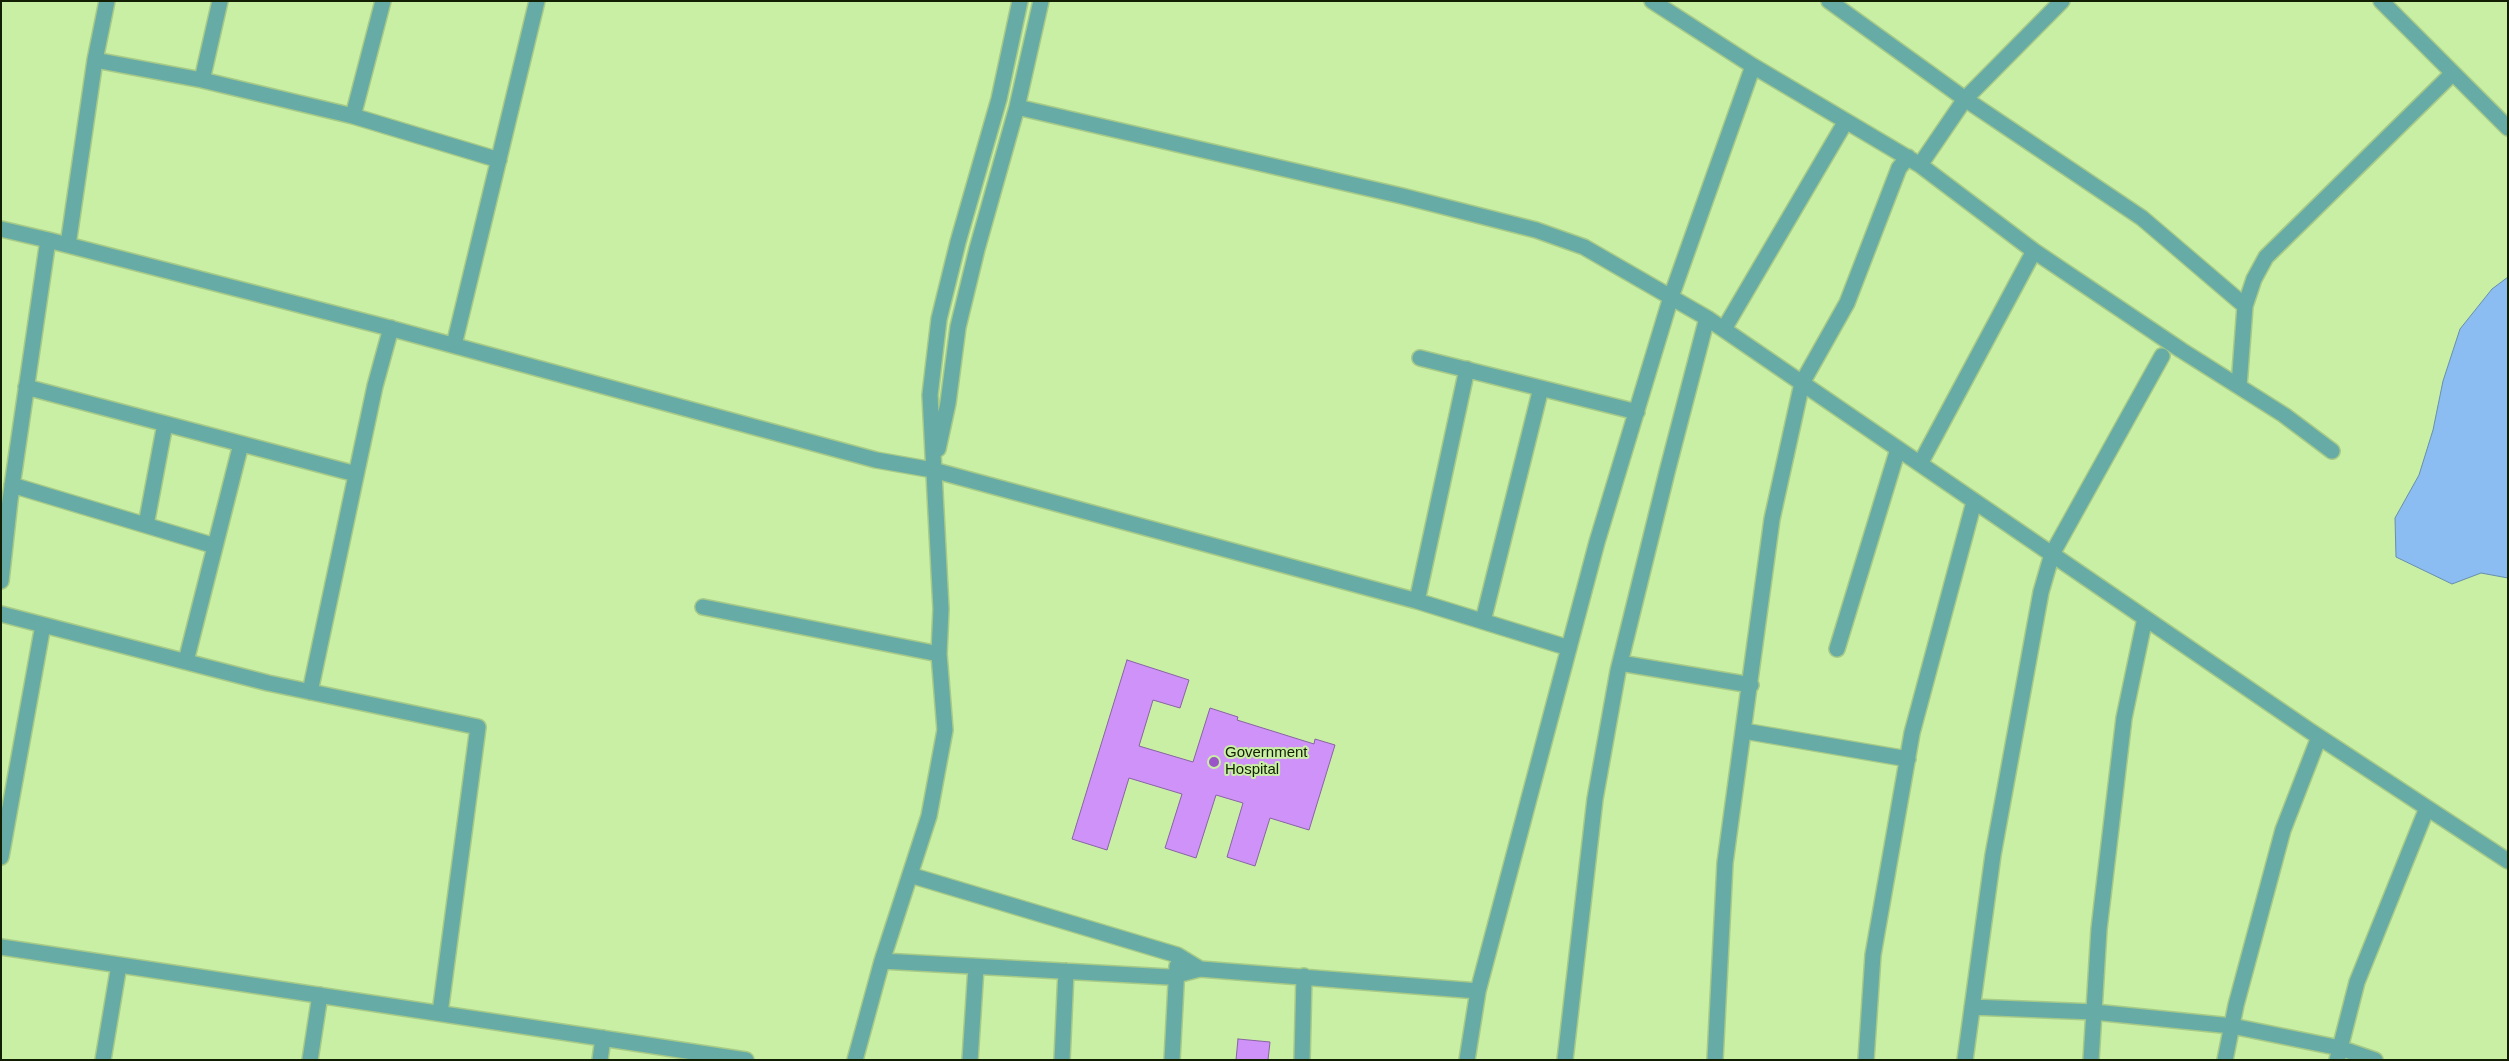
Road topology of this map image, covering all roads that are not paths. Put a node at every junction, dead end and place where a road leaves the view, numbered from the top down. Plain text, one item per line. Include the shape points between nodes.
1 (107, 1) edge
2 (220, 1) edge
3 (383, 1) edge
4 (537, 1) edge
5 (1020, 1) edge
6 (1040, 1) edge
7 (1652, 1) edge
8 (1828, 1) edge
9 (2062, 1) edge
10 (2381, 1) edge
11 (95, 60) junction
12 (1753, 66) junction
13 (2453, 73) junction
14 (202, 80) junction
15 (1965, 99) junction
16 (1017, 107) junction
17 (353, 116) junction
18 (1846, 121) junction
19 (2508, 128) edge
20 (499, 160) junction
21 (1914, 161) junction
22 (1, 229) edge
23 (48, 240) junction
24 (68, 245) junction
25 (2034, 251) junction
26 (1671, 297) junction
27 (2245, 306) junction
28 (1708, 318) junction
29 (391, 328) junction
30 (1724, 329) junction
31 (454, 346) junction
32 (2162, 356) dead end
33 (1420, 358) dead end
34 (1467, 369) junction
35 (1802, 383) junction
36 (2239, 386) junction
37 (26, 387) junction
38 (1541, 388) junction
39 (1636, 412) junction
40 (165, 424) junction
41 (241, 444) junction
42 (1898, 449) junction
43 (2332, 451) dead end
44 (1920, 464) junction
45 (933, 470) junction
46 (356, 474) junction
47 (12, 485) junction
48 (1974, 502) junction
49 (146, 525) junction
50 (215, 546) junction
51 (2052, 554) junction
52 (1, 581) edge
53 (1417, 601) junction
54 (703, 607) dead end
55 (1, 614) edge
56 (2145, 618) junction
57 (1482, 621) junction
58 (43, 624) junction
59 (1569, 648) junction
60 (1837, 649) dead end
61 (940, 654) junction
62 (186, 661) junction
63 (1620, 663) junction
64 (1751, 686) junction
65 (310, 692) junction
66 (1744, 732) junction
67 (2319, 737) junction
68 (1908, 759) junction
69 (2427, 808) junction
70 (1, 857) edge
71 (2508, 861) edge
72 (910, 875) junction
73 (1, 947) edge
74 (1177, 955) junction
75 (882, 961) junction
76 (119, 965) junction
77 (976, 967) junction
78 (1200, 969) junction
79 (1066, 971) junction
80 (1177, 975) junction
81 (1304, 976) junction
82 (1478, 991) junction
83 (320, 995) junction
84 (1972, 1007) junction
85 (2094, 1012) junction
86 (440, 1013) junction
87 (2232, 1026) junction
88 (602, 1038) junction
89 (2339, 1054) edge
90 (104, 1060) edge
91 (310, 1060) edge
92 (600, 1060) edge
93 (746, 1060) edge
94 (855, 1060) edge
95 (970, 1060) edge
96 (1062, 1060) edge
97 (1172, 1060) edge
98 (1302, 1060) edge
99 (1467, 1060) edge
100 (1565, 1060) edge
101 (1715, 1060) edge
102 (1866, 1060) edge
103 (1965, 1060) edge
104 (2091, 1060) edge
105 (2225, 1060) edge
106 (2375, 1060) edge

1 - 11 street
2 - 14 street
3 - 17 street
4 - 20 street
5 - 45 street via 999,99 939,319 930,395
6 - 16 street
7 - 12 street
8 - 15 street
9 - 15 street
10 - 13 street
11 - 14 street
11 - 24 street
12 - 18 street
12 - 26 street
13 - 19 street
13 - 27 street via 2266,257
14 - 17 street
15 - 21 street
15 - 27 street via 2142,218
16 - 26 street via 1536,230 1584,247
16 - 45 street via 960,317 948,403
17 - 20 street
18 - 21 street
18 - 30 street
20 - 31 street
21 - 25 street
21 - 35 street via 1899,168 1847,303
22 - 23 street
23 - 24 street
23 - 37 street
24 - 29 street
25 - 36 street
25 - 44 street
26 - 28 street
26 - 39 street
27 - 36 street
28 - 30 street
28 - 63 street
29 - 31 street
29 - 46 street
30 - 35 street
31 - 45 street via 876,460
32 - 51 street
33 - 34 street
34 - 38 street
34 - 53 street
35 - 42 street
35 - 64 street via 1772,519
36 - 43 street via 2284,414
37 - 40 street
37 - 47 street
38 - 39 street
38 - 57 street
39 - 59 street
40 - 41 street
40 - 49 street
41 - 46 street
41 - 50 street
42 - 44 street
42 - 60 street
44 - 48 street
45 - 53 street
45 - 61 street via 942,609
46 - 65 street
47 - 49 street
47 - 52 street
48 - 51 street
48 - 68 street via 1912,733
49 - 50 street
50 - 62 street
51 - 56 street
51 - 84 street via 2041,592 1993,855
53 - 57 street
54 - 61 street
55 - 58 street
56 - 67 street
56 - 85 street via 2124,718 2098,929
57 - 59 street
58 - 62 street
58 - 70 street
59 - 82 street
61 - 72 street via 945,730 929,816
62 - 65 street
63 - 64 street
63 - 100 street via 1595,799
64 - 66 street
65 - 86 street via 478,727
66 - 68 street
66 - 101 street via 1725,863
67 - 69 street
67 - 87 street via 2283,830
68 - 102 street via 1873,956
69 - 71 street
69 - 89 street via 2357,982
72 - 74 street
72 - 75 street
73 - 76 street
74 - 78 street
74 - 80 street
75 - 77 street
75 - 94 street
76 - 83 street
76 - 90 street
77 - 79 street
77 - 95 street
78 - 80 street
78 - 81 street
79 - 80 street
79 - 96 street
80 - 97 street
81 - 82 street
81 - 98 street
82 - 99 street
83 - 86 street
83 - 91 street
84 - 85 street
84 - 103 street
85 - 87 street
85 - 104 street
86 - 88 street
87 - 89 street
87 - 105 street
88 - 92 street
88 - 93 street
89 - 106 street

